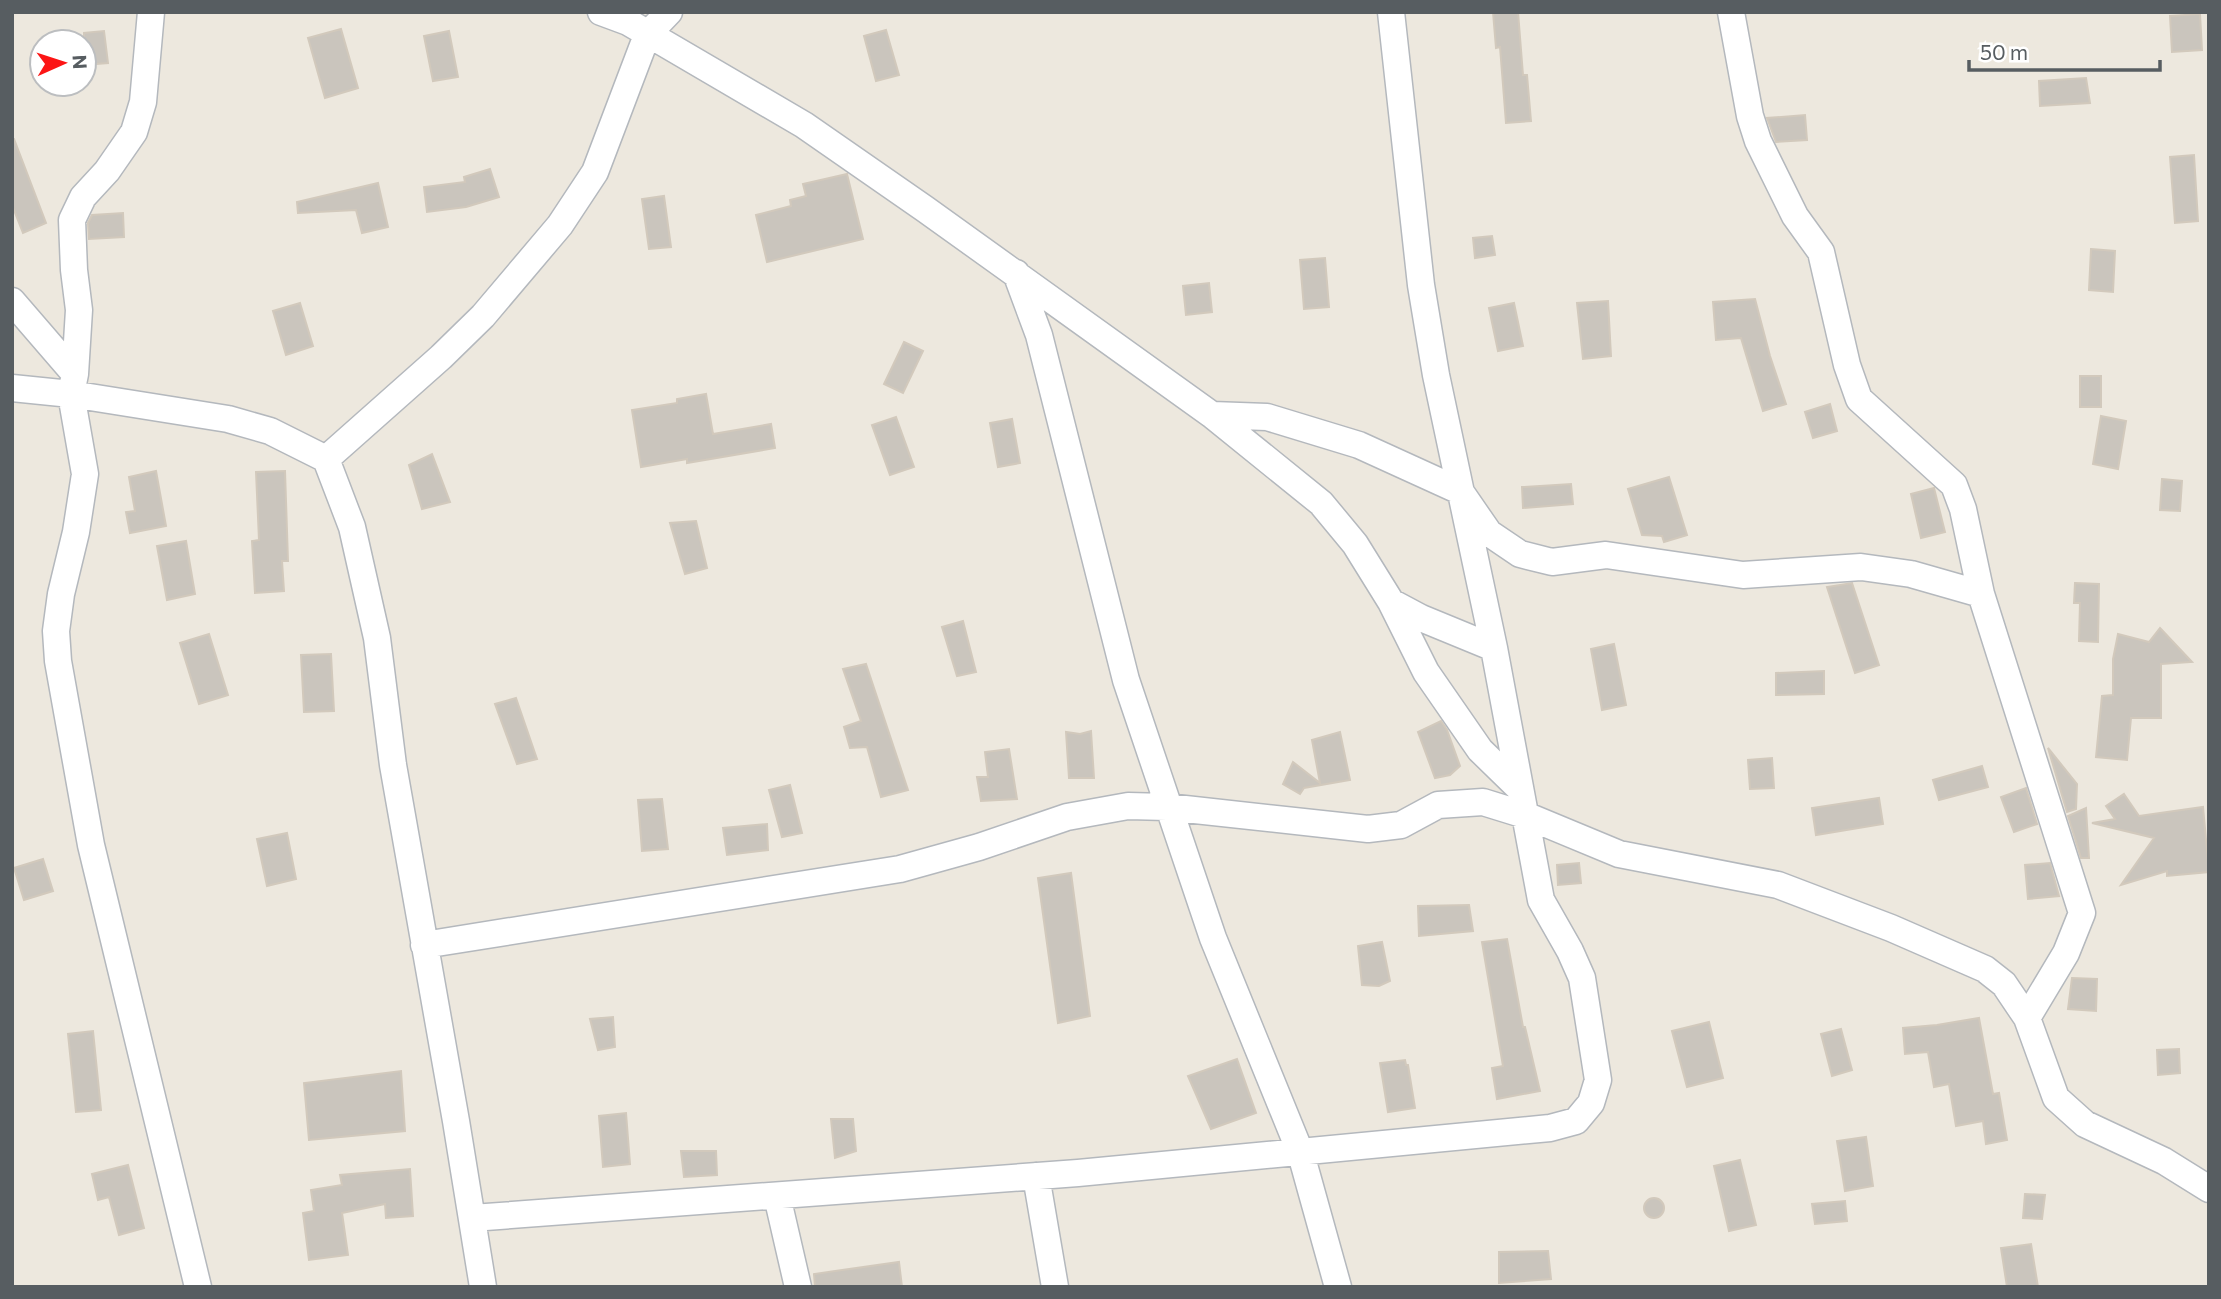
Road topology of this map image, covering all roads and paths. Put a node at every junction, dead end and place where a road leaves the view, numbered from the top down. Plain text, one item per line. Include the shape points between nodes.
1 (151, 12) edge
2 (601, 12) edge
3 (669, 12) edge
4 (1391, 12) edge
5 (1731, 12) edge
6 (632, 23) edge
7 (1016, 273) junction
8 (12, 301) edge
9 (73, 384) junction
10 (12, 388) edge
11 (1212, 415) junction
12 (326, 459) junction
13 (1460, 491) junction
14 (1981, 594) junction
15 (1391, 602) junction
16 (1494, 648) junction
17 (1522, 802) junction
18 (1167, 807) junction
19 (424, 945) junction
20 (2027, 1018) junction
21 (1301, 1154) junction
22 (1036, 1176) junction
23 (2209, 1189) edge
24 (777, 1196) junction
25 (472, 1217) junction
26 (198, 1287) edge
27 (482, 1287) edge
28 (798, 1287) edge
29 (1055, 1287) edge
30 (1338, 1287) edge

1 - 9 street via 144,103 134,132 83,197 72,220 79,310
2 - 6 street
3 - 6 street
4 - 13 street via 1421,285
5 - 14 street via 1749,116 1795,216 1821,252 1859,399 1954,485
6 - 7 street via 804,125
6 - 12 street via 595,172 561,225 483,317
7 - 11 street
7 - 18 street via 1039,335 1126,680
8 - 9 street
9 - 10 street
9 - 12 street via 228,418 270,431
9 - 26 street via 85,474 61,594 58,661 91,845
11 - 13 street via 1267,416 1359,445
11 - 15 street via 1321,503 1355,544
12 - 19 street via 352,527 377,638
13 - 14 street via 1489,533 1520,554 1552,562 1606,555 1743,575 1861,567 1910,574
13 - 16 street
14 - 20 street via 2082,913 2066,953
15 - 16 street
15 - 17 street via 1426,672
16 - 17 street
17 - 18 street via 1438,805 1401,825 1368,829
17 - 20 street via 1619,854 1778,885 1891,928 1985,969 2004,984
17 - 21 street via 1542,900 1581,978 1598,1080 1591,1103 1576,1121 1550,1128
18 - 19 street via 1128,806 1067,817 900,869
18 - 21 street via 1213,939
19 - 25 street
20 - 23 street via 2056,1098 2085,1124 2164,1161
21 - 22 street
21 - 30 street
22 - 24 street
22 - 29 street
24 - 25 street
24 - 28 street
25 - 27 street

